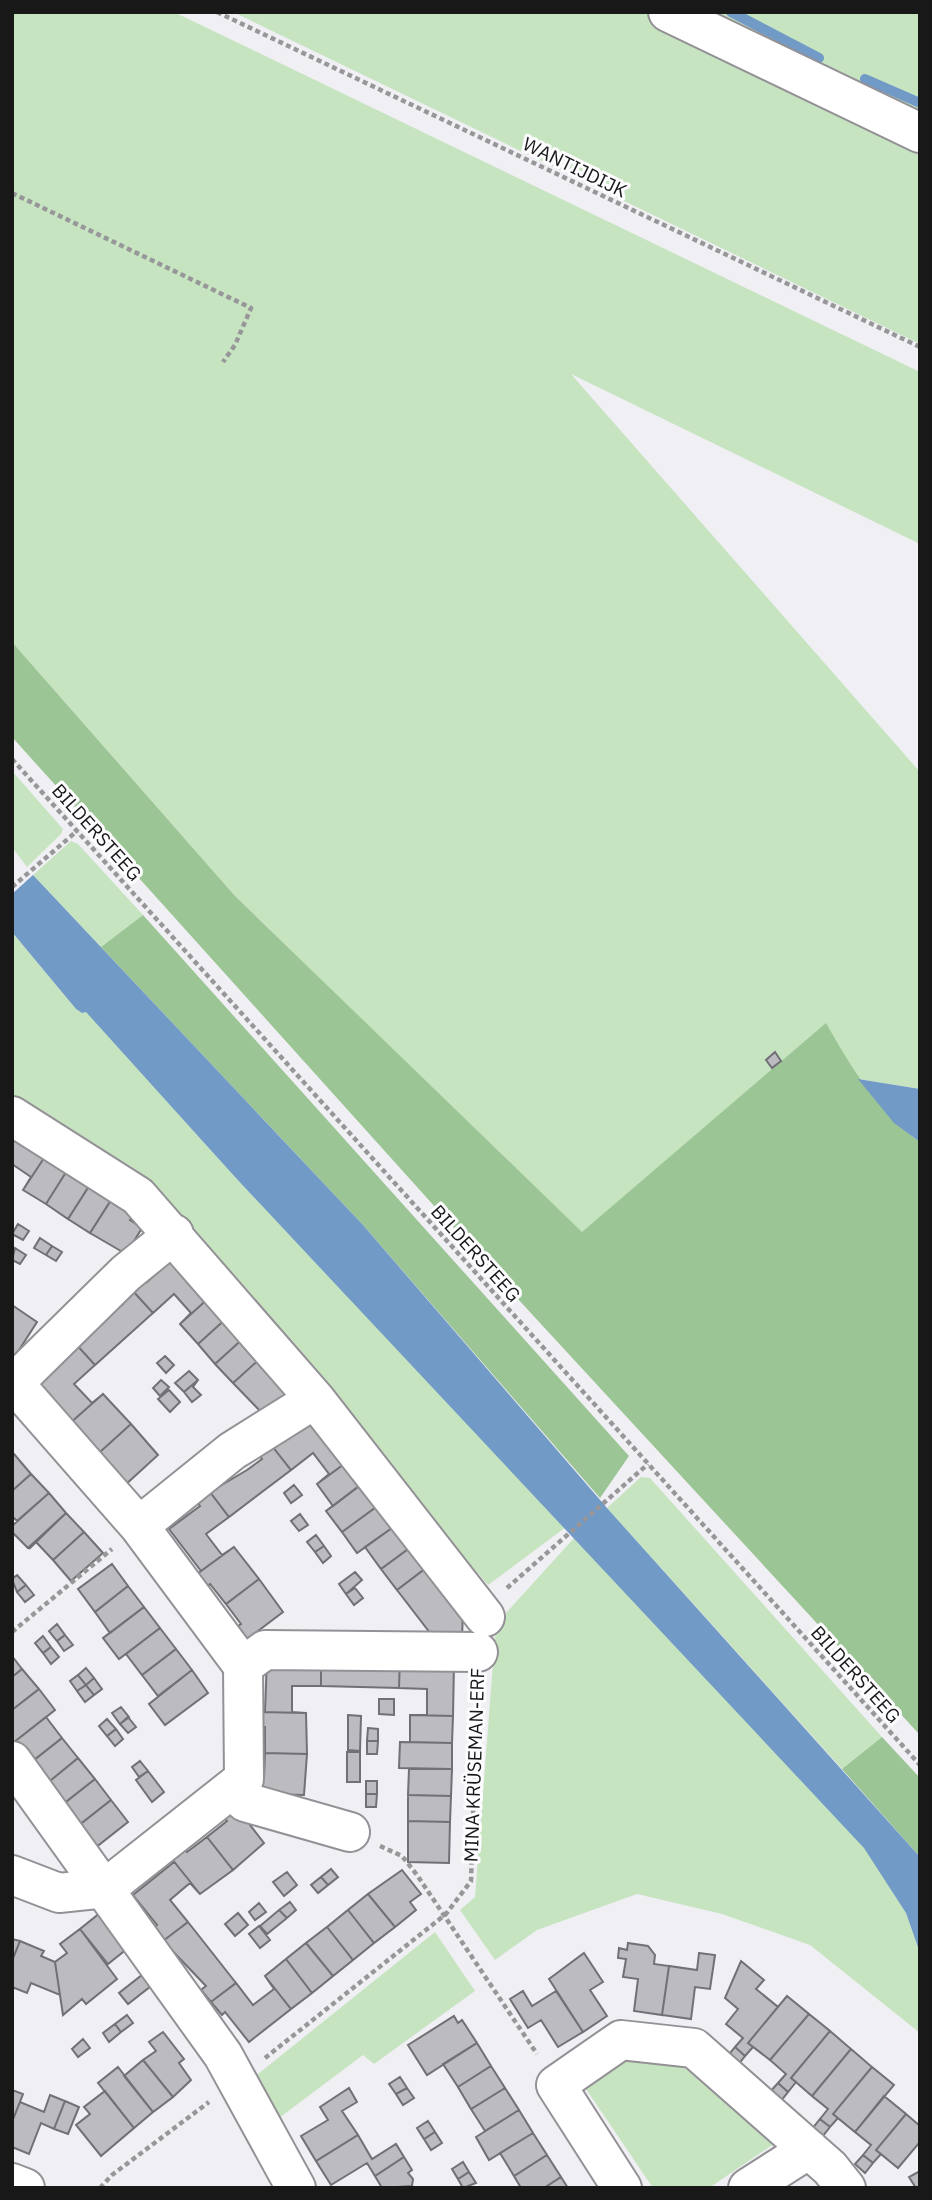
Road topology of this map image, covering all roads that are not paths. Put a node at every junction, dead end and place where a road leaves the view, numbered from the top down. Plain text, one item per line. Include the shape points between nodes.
1 (668, 12) edge
2 (920, 133) edge
3 (12, 1116) edge
4 (174, 1234) junction
5 (14, 1382) edge
6 (315, 1399) junction
7 (139, 1526) junction
8 (243, 1665) junction
9 (12, 1761) edge
10 (233, 1789) junction
11 (350, 1832) road end
12 (12, 1875) edge
13 (106, 1888) junction
14 (809, 2149) junction
15 (12, 2183) edge
16 (24, 2188) edge
17 (296, 2188) edge
18 (622, 2188) edge
19 (748, 2188) edge
20 (846, 2188) edge

1 - 2 street
3 - 4 street via 138,1196
4 - 5 street via 126,1273
4 - 6 street
5 - 7 street
6 - 7 street via 232,1451
6 - 8 street, MINA KRÜSEMAN-ERF via 471,1641 265,1650
7 - 8 street
8 - 10 street via 244,1779
9 - 13 street
10 - 11 street via 245,1802
10 - 13 street
12 - 13 street via 59,1893
13 - 17 street via 230,2068
14 - 18 street via 694,2048 621,2040 556,2085
14 - 19 street
14 - 20 street
15 - 16 street

